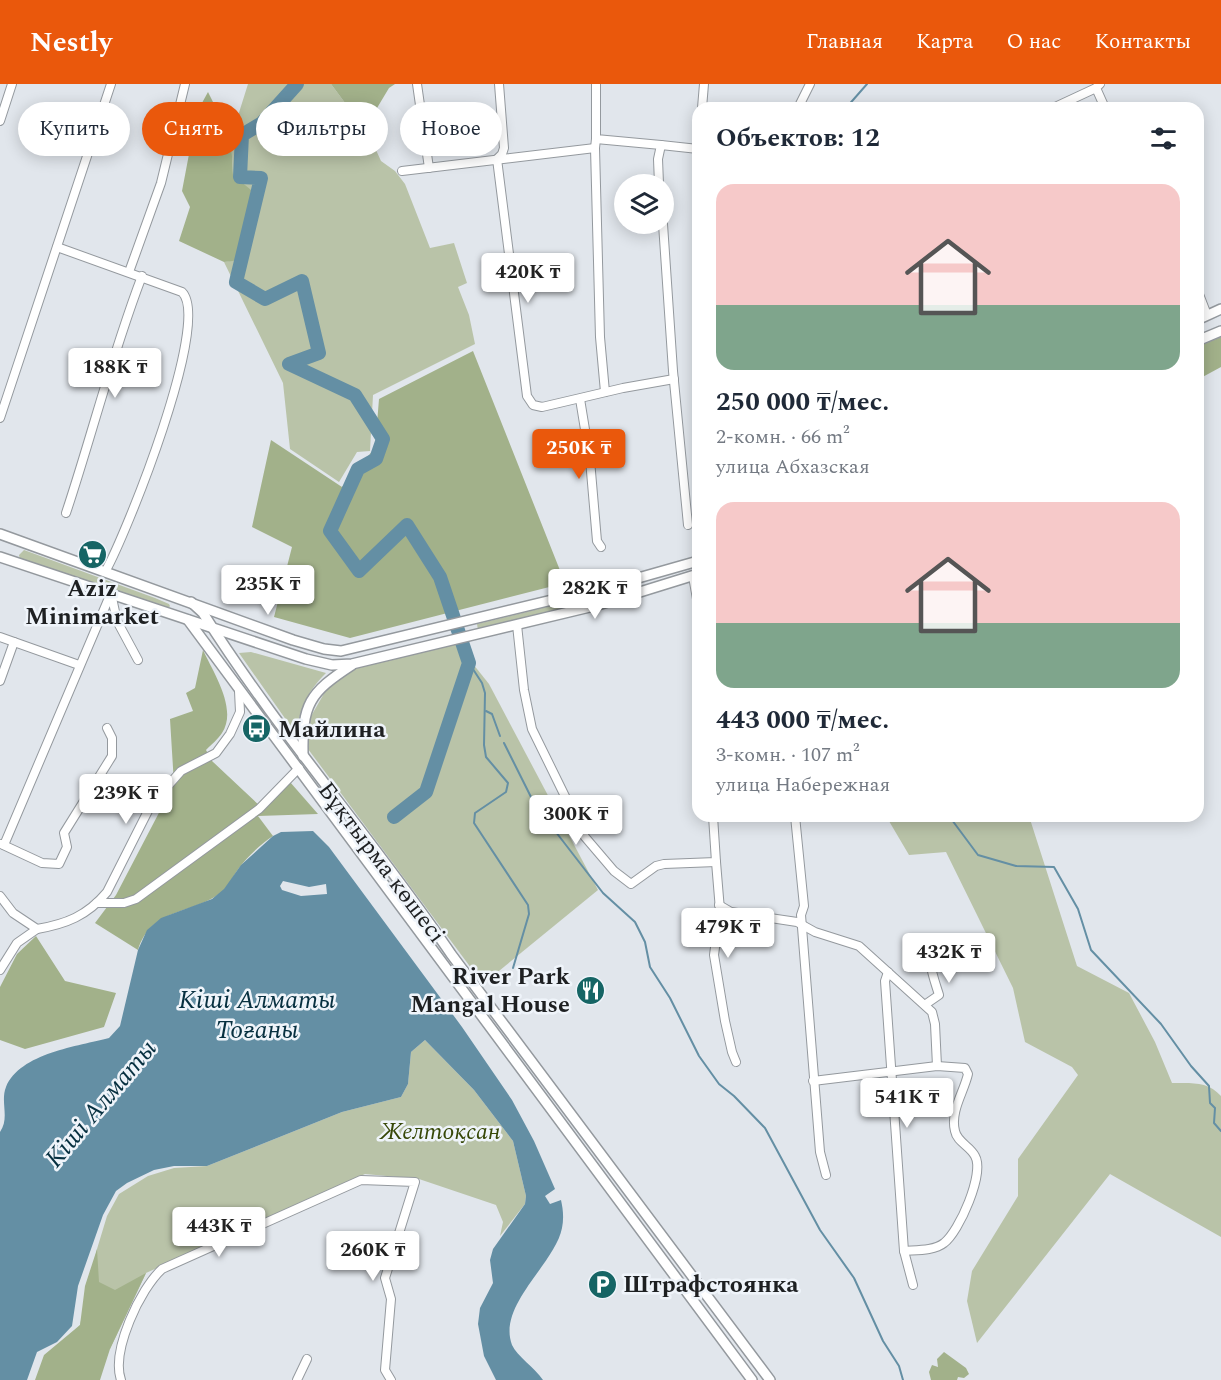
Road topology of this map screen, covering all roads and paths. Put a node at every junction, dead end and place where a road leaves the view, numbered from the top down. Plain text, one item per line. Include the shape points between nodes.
1 (12, 84) edge
2 (111, 84) edge
3 (185, 84) edge
4 (417, 84) edge
5 (499, 84) edge
6 (596, 84) edge
7 (704, 84) edge
8 (810, 84) edge
9 (1098, 86) edge
10 (702, 102) edge
11 (801, 102) edge
12 (1065, 102) edge
13 (1103, 102) edge
14 (0, 121) edge
15 (596, 139) junction
16 (661, 145) junction
17 (595, 148) junction
18 (692, 148) edge
19 (497, 159) junction
20 (429, 168) junction
21 (402, 171) dead end
22 (659, 174) edge
23 (664, 234) edge
24 (57, 247) junction
25 (129, 272) junction
26 (142, 276) junction
27 (1204, 307) edge
28 (1221, 309) edge
29 (1207, 315) junction
30 (1204, 316) edge
31 (1221, 331) edge
32 (1204, 338) edge
33 (674, 379) junction
34 (605, 392) junction
35 (580, 399) junction
36 (0, 418) edge
37 (66, 513) dead end
38 (688, 525) dead end
39 (0, 534) edge
40 (21, 541) junction
41 (601, 547) dead end
42 (0, 557) edge
43 (14, 560) junction
44 (692, 563) edge
45 (105, 572) junction
46 (692, 576) edge
47 (111, 593) junction
48 (191, 602) junction
49 (188, 620) junction
50 (246, 622) junction
51 (517, 625) junction
52 (212, 628) junction
53 (222, 635) junction
54 (0, 637) edge
55 (14, 642) junction
56 (215, 655) junction
57 (138, 660) dead end
58 (352, 664) junction
59 (79, 665) junction
60 (0, 681) edge
61 (239, 691) junction
62 (107, 728) dead end
63 (303, 756) junction
64 (299, 768) junction
65 (713, 822) edge
66 (796, 822) edge
67 (2, 845) edge
68 (716, 862) junction
69 (0, 896) edge
70 (97, 903) junction
71 (719, 904) junction
72 (803, 927) junction
73 (37, 929) junction
74 (934, 941) dead end
75 (0, 970) edge
76 (888, 972) junction
77 (926, 1004) junction
78 (736, 1062) dead end
79 (937, 1066) junction
80 (891, 1071) junction
81 (813, 1082) junction
82 (826, 1175) dead end
83 (904, 1251) junction
84 (913, 1286) dead end
85 (748, 1348) junction
86 (735, 1357) junction
87 (307, 1359) dead end
88 (119, 1379) edge
89 (297, 1380) edge
90 (392, 1380) edge
91 (752, 1380) edge
92 (770, 1380) edge

1 - 14 street
2 - 24 street
3 - 25 street via 161,183
4 - 20 street
5 - 19 street via 504,148
6 - 15 street
7 - 10 street
8 - 11 street
9 - 12 street
9 - 13 street
15 - 16 street
15 - 17 street
16 - 18 street
16 - 22 street
17 - 19 street
17 - 34 street
19 - 20 street
19 - 35 street via 527,396 533,405 542,407
20 - 21 street
23 - 33 street
24 - 25 street
24 - 36 street
25 - 26 street
26 - 37 street
26 - 45 street via 186,296 186,353 140,496
27 - 29 street
28 - 29 main road
29 - 30 main road
31 - 32 main road
33 - 34 street
33 - 38 street
34 - 35 street
35 - 41 street via 597,541
39 - 40 main road
40 - 43 main road
40 - 45 main road
42 - 43 main road
43 - 47 main road
44 - 50 main road via 341,651 294,640
45 - 48 main road
46 - 51 main road
47 - 49 main road
47 - 57 street via 117,621
47 - 59 street
48 - 50 main road
48 - 52 main road
49 - 52 main road
49 - 56 main road, Бұқтырма көшесі
50 - 53 main road
51 - 58 main road
51 - 68 street via 532,729 580,828 601,858 631,884 656,866
52 - 53 main road
53 - 56 main road
53 - 58 main road via 332,665
53 - 63 main road, Бұқтырма көшесі
54 - 55 street
55 - 59 street
55 - 60 street
56 - 61 main road, Бұқтырма көшесі
58 - 63 main road via 321,686 309,705
59 - 67 street
61 - 64 main road, Бұқтырма көшесі
61 - 70 street via 240,712 230,734 216,753 181,771 150,805 107,892
62 - 67 street via 112,738 112,756 64,833 67,847 59,864 42,863
63 - 85 main road, Бұқтырма көшесі via 403,884 451,954
64 - 70 street via 259,809 135,899
64 - 86 main road, Бұқтырма көшесі
65 - 68 street
66 - 72 street
68 - 71 street
69 - 73 street via 13,913
70 - 73 street via 78,918
71 - 72 street via 730,912 797,922
71 - 78 street via 714,955
72 - 76 street via 858,946
72 - 81 street
73 - 75 street via 17,943
74 - 77 street via 930,948 931,964 939,994
76 - 77 street
76 - 80 street via 885,981
77 - 79 street via 935,1024
79 - 80 street
79 - 83 street via 965,1068 968,1074 955,1111 954,1130 975,1156 977,1176 952,1236 939,1246
80 - 81 street
80 - 83 street
81 - 82 street
83 - 84 street
85 - 86 main road
85 - 92 main road, Бұқтырма көшесі
86 - 91 main road, Бұқтырма көшесі
87 - 89 street
88 - 90 street via 124,1335 148,1283 162,1269 361,1180 415,1182 385,1278 390,1299 385,1370

